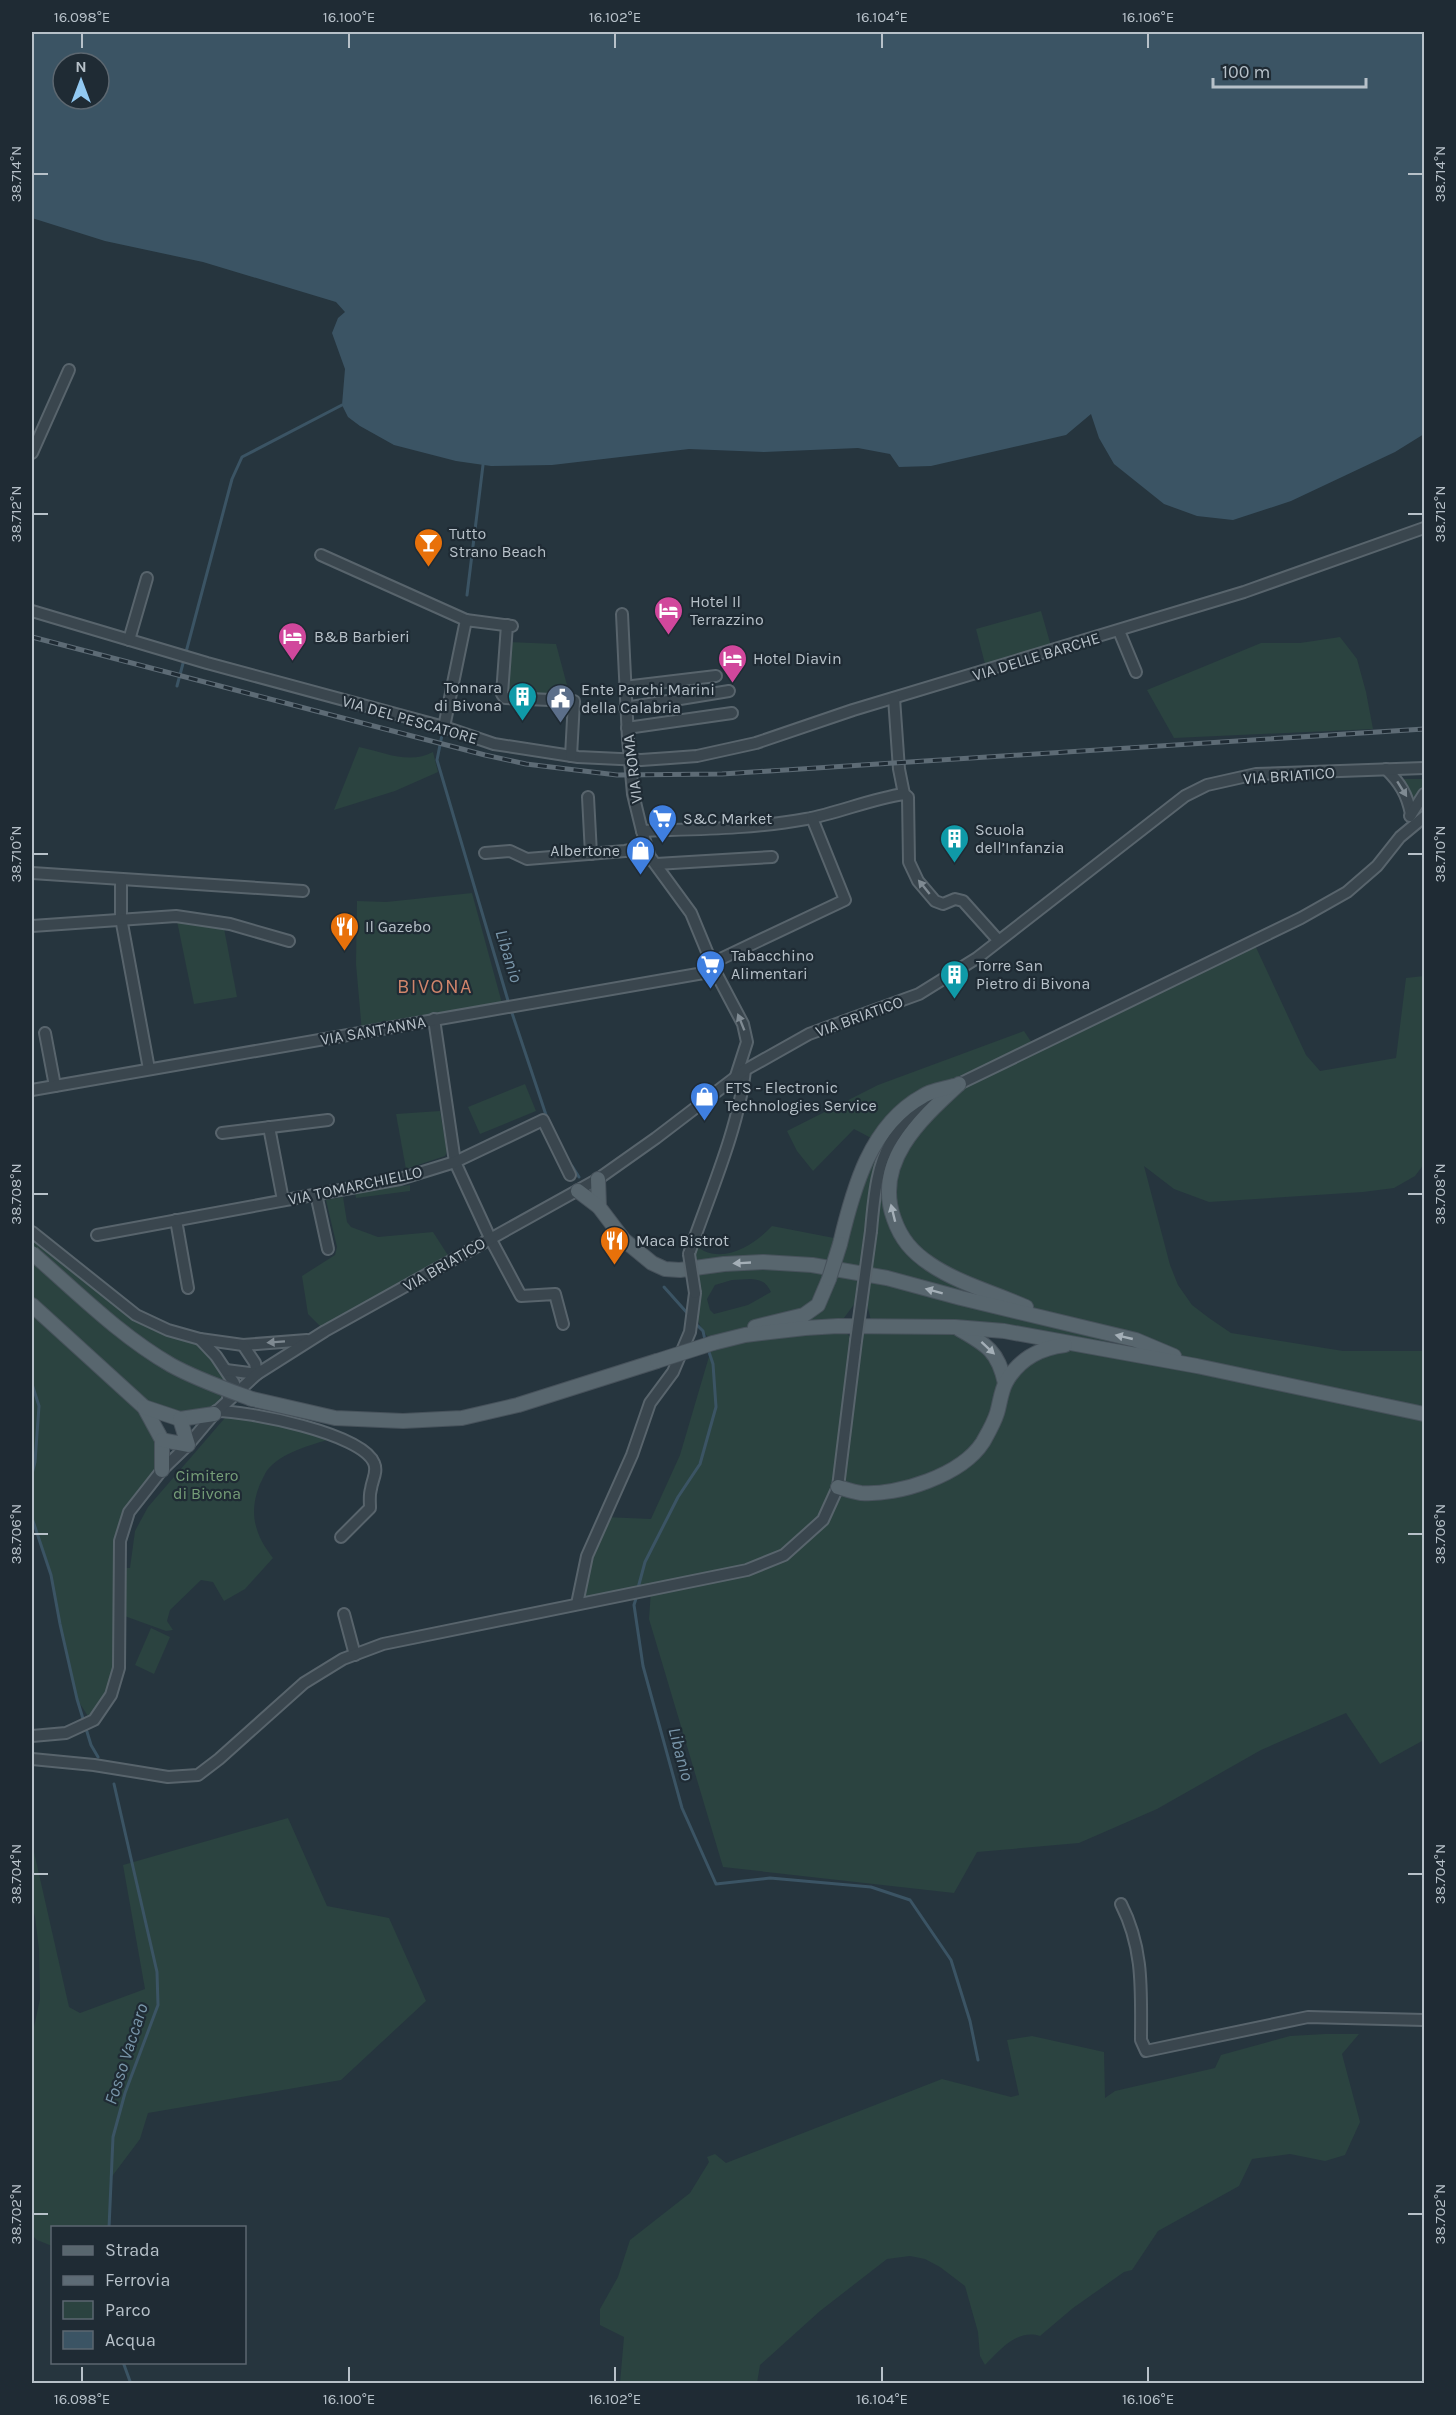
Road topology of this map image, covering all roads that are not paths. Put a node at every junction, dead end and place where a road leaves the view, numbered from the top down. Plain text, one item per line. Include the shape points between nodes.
1 (69, 370) dead end
2 (32, 453) edge
3 (1425, 528) edge
4 (321, 555) dead end
5 (147, 578) dead end
6 (32, 611) edge
7 (622, 614) dead end
8 (466, 620) junction
9 (1119, 631) junction
10 (129, 640) junction
11 (1136, 672) dead end
12 (716, 676) dead end
13 (624, 687) junction
14 (729, 691) dead end
15 (894, 698) junction
16 (625, 708) junction
17 (732, 713) dead end
18 (444, 727) junction
19 (627, 728) junction
20 (571, 756) junction
21 (636, 759) junction
22 (1425, 768) edge
23 (1386, 769) junction
24 (904, 794) junction
25 (1425, 794) edge
26 (588, 797) dead end
27 (1411, 814) junction
28 (1425, 817) edge
29 (812, 818) junction
30 (642, 831) junction
31 (1400, 837) junction
32 (646, 847) junction
33 (485, 853) dead end
34 (591, 854) junction
35 (772, 857) dead end
36 (656, 864) junction
37 (32, 873) edge
38 (122, 879) junction
39 (303, 891) dead end
40 (121, 918) junction
41 (32, 926) edge
42 (998, 940) junction
43 (290, 941) dead end
44 (713, 967) junction
45 (434, 1019) junction
46 (45, 1033) dead end
47 (149, 1069) junction
48 (741, 1073) junction
49 (958, 1084) junction
50 (55, 1086) junction
51 (32, 1090) edge
52 (328, 1120) dead end
53 (269, 1127) junction
54 (222, 1133) dead end
55 (455, 1162) junction
56 (570, 1175) dead end
57 (598, 1179) junction
58 (578, 1191) junction
59 (316, 1194) junction
60 (283, 1200) junction
61 (599, 1207) junction
62 (176, 1220) junction
63 (32, 1232) edge
64 (97, 1234) dead end
65 (490, 1238) junction
66 (328, 1249) dead end
67 (32, 1253) edge
68 (188, 1288) dead end
69 (32, 1305) edge
70 (1058, 1321) junction
71 (563, 1324) dead end
72 (955, 1327) junction
73 (745, 1335) junction
74 (200, 1339) junction
75 (310, 1340) junction
76 (1082, 1344) junction
77 (243, 1345) junction
78 (1197, 1366) junction
79 (226, 1370) junction
80 (256, 1374) junction
81 (1005, 1383) junction
82 (226, 1402) junction
83 (144, 1407) junction
84 (215, 1413) junction
85 (1425, 1414) edge
86 (180, 1419) junction
87 (162, 1440) junction
88 (188, 1445) junction
89 (162, 1470) junction
90 (838, 1487) junction
91 (341, 1537) dead end
92 (577, 1604) junction
93 (344, 1614) dead end
94 (355, 1655) junction
95 (32, 1736) edge
96 (32, 1759) edge
97 (1121, 1904) dead end
98 (1425, 2020) edge

1 - 2 street
3 - 9 street, VIA DELLE BARCHE
4 - 8 street
5 - 10 street
6 - 10 street, VIA DEL PESCATORE
7 - 13 street, VIA ROMA
8 - 18 street
8 - 20 street via 510,625 502,694 505,698 574,701
9 - 11 street
9 - 15 street, VIA DELLE BARCHE
10 - 18 street, VIA DEL PESCATORE
12 - 13 street
13 - 16 street, VIA ROMA
14 - 16 street
15 - 21 street, VIA DELLE BARCHE via 756,743 697,756
15 - 24 street
16 - 19 street, VIA ROMA
17 - 19 street
18 - 20 street, VIA DEL PESCATORE via 494,744
19 - 21 street, VIA ROMA
20 - 21 street, VIA DEL PESCATORE
21 - 30 street, VIA ROMA via 633,794
22 - 23 street, VIA BRIATICO
23 -> 27 street via 1401,785
23 - 42 street, VIA BRIATICO via 1256,774 1207,785 1185,796
24 - 29 street
42 -> 24 street via 963,901 935,901 918,881 909,862 908,797
25 - 27 street
26 - 34 street
27 - 31 street
28 - 31 street
29 - 30 street via 734,828
29 - 44 street, VIA SANT'ANNA via 845,900
30 - 32 street, VIA ROMA
31 - 49 street via 1377,866 1347,892 1301,918
32 - 34 street
32 - 36 street, VIA ROMA
33 - 34 street via 510,851 527,859
35 - 36 street
36 - 44 street, VIA ROMA via 691,913
37 - 38 street
38 - 39 street
38 - 40 street
40 - 41 street
40 - 43 street via 176,916 230,924
40 - 47 street
42 - 48 street, VIA BRIATICO via 919,994 809,1034
44 - 45 street, VIA SANT'ANNA
48 -> 44 street, VIA ROMA via 747,1042 743,1024
45 - 47 street, VIA SANT'ANNA
45 - 55 street
46 - 50 street
47 - 50 street, VIA SANT'ANNA
48 - 57 street, VIA BRIATICO
48 - 92 street, VIA ROMA, bridge via 743,1090 689,1254 695,1293 691,1327 673,1372 650,1403 632,1455 587,1556
70 -> 49 main road via 960,1280 932,1265 902,1239 891,1212 889,1192 894,1161 924,1116
49 - 73 main road, bridge via 925,1094 887,1124 857,1182 818,1305 804,1315 758,1325
49 - 90 street, bridge via 915,1113 890,1142 881,1160
50 - 51 street, VIA SANT'ANNA
52 - 53 street
53 - 54 street
53 - 60 street
55 - 56 street, VIA TOMARCHIELLO via 543,1120
55 - 59 street, VIA TOMARCHIELLO via 400,1179
55 - 65 street
57 - 58 street, VIA BRIATICO
57 - 61 main road
58 - 61 main road
58 - 65 street, VIA BRIATICO
59 - 60 street, VIA TOMARCHIELLO
59 - 66 street
60 - 62 street, VIA TOMARCHIELLO
70 -> 61 main road via 887,1278 812,1265 764,1262 665,1269 624,1240
62 - 64 street, VIA TOMARCHIELLO
62 - 68 street
63 - 74 street via 136,1315
65 - 71 street via 521,1296 555,1294
65 - 75 street, VIA BRIATICO
67 - 73 main road, bridge via 132,1340 172,1365 252,1399 335,1418 462,1418 519,1405
69 - 83 main road
78 -> 70 main road via 1136,1340
72 - 73 main road via 838,1326
72 - 76 main road
72 -> 81 main road via 994,1353
74 - 77 street
74 - 79 street
75 -> 77 street
75 - 80 street, VIA BRIATICO
76 - 78 main road
76 - 81 main road via 1047,1348 1031,1355
77 - 80 street via 255,1364
78 - 85 main road
79 - 80 street
79 - 82 street via 234,1383
80 - 82 street, VIA BRIATICO
81 - 90 main road via 996,1416 982,1443 966,1462 934,1479 903,1488 861,1493
82 - 84 street, VIA BRIATICO
83 - 86 main road
83 - 87 main road
84 - 86 main road
84 - 88 street, VIA BRIATICO
84 - 91 street via 236,1411 322,1431 369,1453 375,1465 370,1508
86 - 88 main road
87 - 88 main road
87 - 89 main road
88 - 89 street, VIA BRIATICO
89 - 95 street, VIA BRIATICO via 129,1512 120,1541 119,1668 111,1695 91,1721 66,1733
90 - 92 street via 823,1520 784,1555 747,1570
92 - 94 street via 383,1644
93 - 94 street
94 - 96 street via 304,1683 198,1775 168,1777
97 - 98 street via 1133,1928 1139,1959 1141,2040 1146,2051 1308,2017

